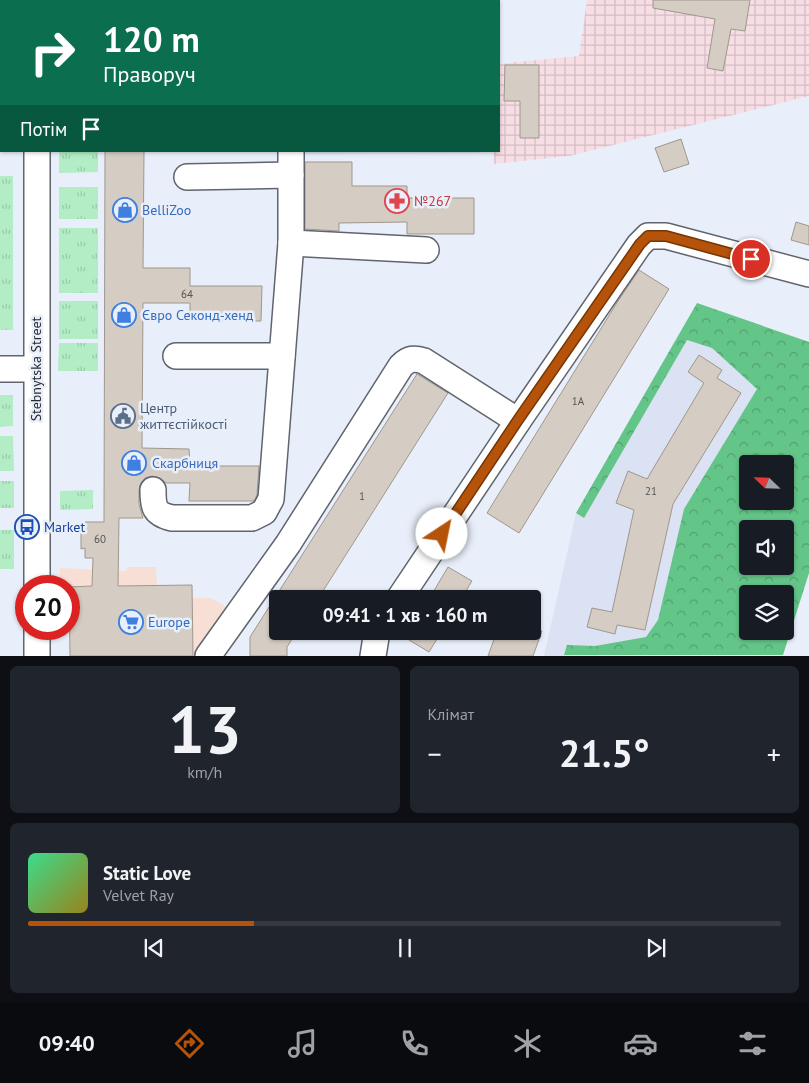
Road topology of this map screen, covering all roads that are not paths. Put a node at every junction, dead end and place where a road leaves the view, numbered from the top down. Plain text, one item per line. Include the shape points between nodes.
1 (37, 152) edge
2 (291, 163) edge
3 (187, 178) dead end
4 (291, 243) junction
5 (426, 250) dead end
6 (809, 274) edge
7 (176, 356) dead end
8 (282, 356) junction
9 (0, 369) edge
10 (36, 369) junction
11 (518, 420) junction
12 (153, 490) dead end
13 (37, 575) edge
14 (405, 590) edge
15 (37, 640) edge
16 (376, 640) edge
17 (214, 652) edge
18 (37, 656) edge
19 (373, 656) edge

1 - 10 street, Stebnytska Street
2 - 3 street
2 - 4 street
4 - 5 street
4 - 8 street
6 - 11 street via 666,236 648,236
7 - 8 street
8 - 12 street via 271,499 264,512 252,518 172,518 154,509
9 - 10 street
10 - 13 street, Stebnytska Street
11 - 14 street
11 - 17 street via 424,361 408,359
15 - 18 street
16 - 19 street

